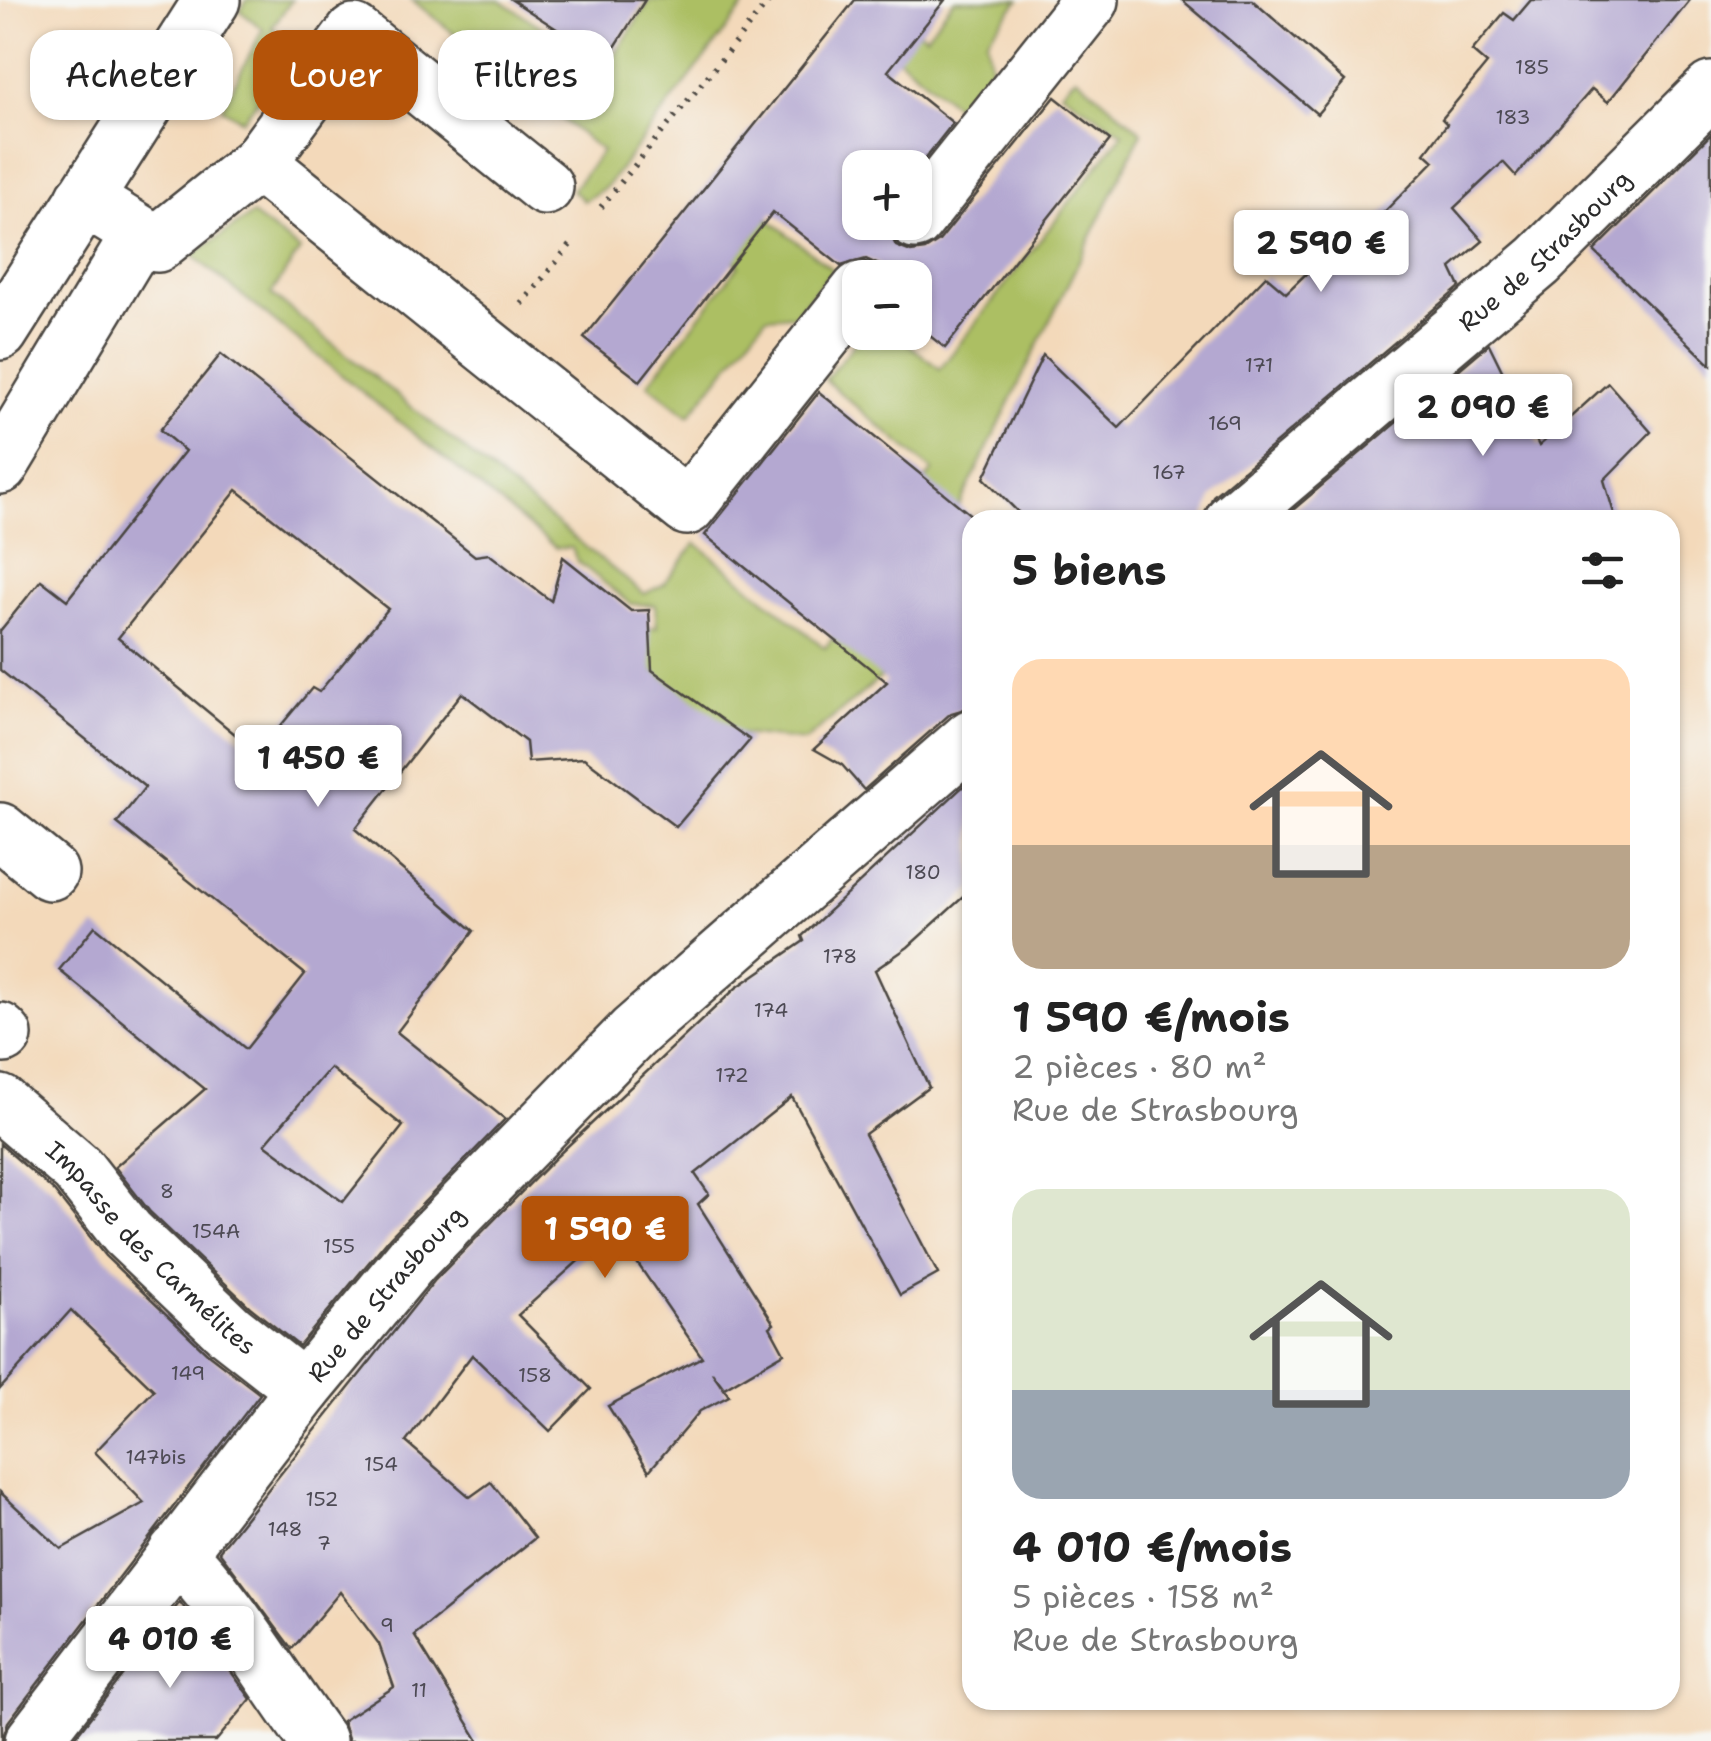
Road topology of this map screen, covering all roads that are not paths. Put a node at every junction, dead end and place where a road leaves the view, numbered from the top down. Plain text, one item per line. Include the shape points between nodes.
1 (212, 0) edge
2 (1091, 0) edge
3 (1711, 90) edge
4 (258, 163) junction
5 (544, 187) dead end
6 (84, 199) junction
7 (932, 199) edge
8 (140, 234) junction
9 (900, 240) edge
10 (884, 260) edge
11 (842, 313) edge
12 (0, 332) edge
13 (0, 466) edge
14 (1245, 510) edge
15 (962, 746) edge
16 (0, 831) edge
17 (50, 872) dead end
18 (0, 1102) edge
19 (304, 1390) junction
20 (177, 1552) junction
21 (34, 1741) edge
22 (318, 1741) edge

1 - 6 street
2 - 7 street
3 - 14 street, Rue de Strasbourg via 1539,261
4 - 5 street via 354,33
4 - 8 street via 158,244
4 - 11 street via 687,508
6 - 8 street
6 - 12 street
8 - 13 street
9 - 10 street
15 - 19 street, Rue de Strasbourg via 634,1032 412,1259
16 - 17 street
18 - 19 street, Impasse des Carmélites via 77,1169 127,1233 204,1306
19 - 20 street, Rue de Strasbourg
20 - 21 street, Rue de Strasbourg
20 - 22 street via 216,1591

